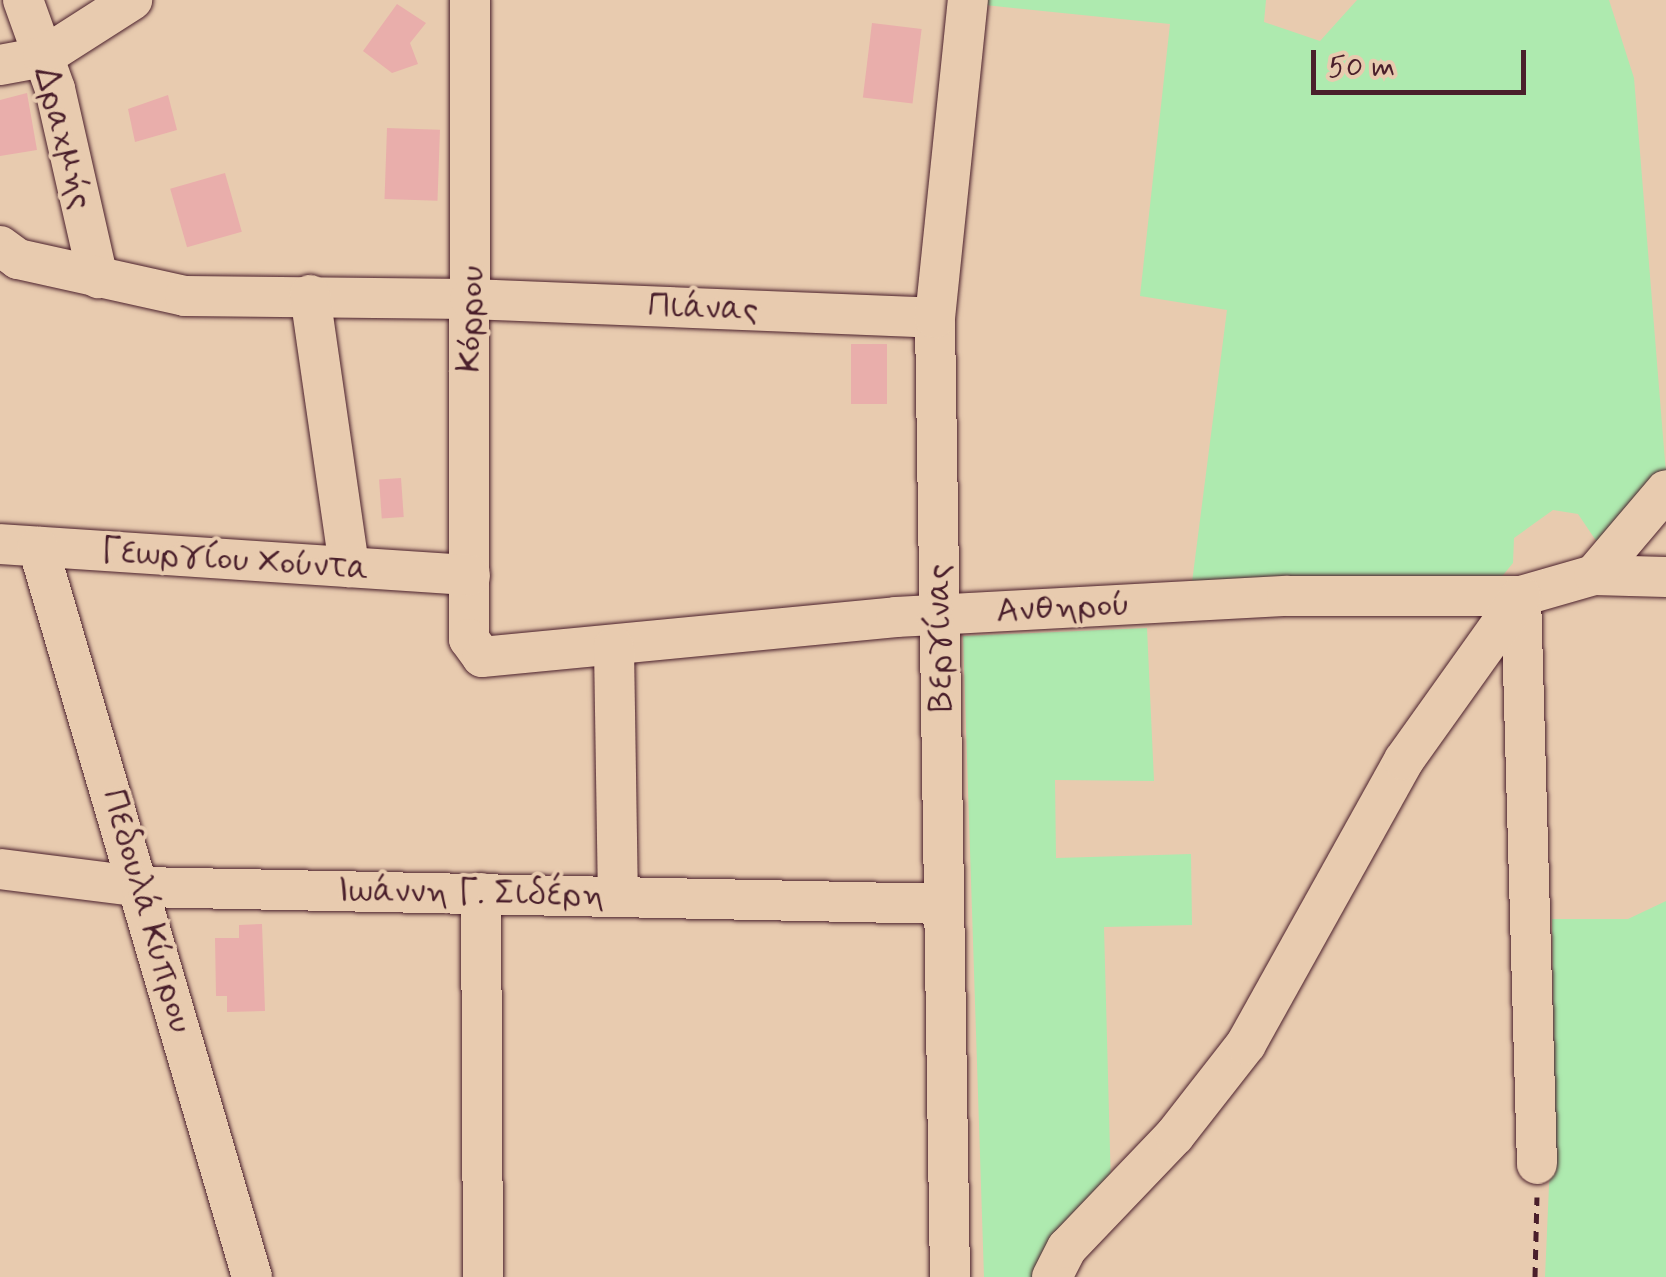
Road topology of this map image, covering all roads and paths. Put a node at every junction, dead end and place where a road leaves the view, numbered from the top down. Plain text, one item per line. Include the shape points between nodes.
1 (23, 0) edge
2 (132, 0) edge
3 (470, 0) edge
4 (968, 0) edge
5 (43, 57) junction
6 (0, 65) edge
7 (0, 246) edge
8 (98, 278) junction
9 (310, 295) junction
10 (470, 299) junction
11 (935, 318) junction
12 (1666, 490) edge
13 (19, 546) edge
14 (349, 567) junction
15 (470, 575) junction
16 (1594, 575) junction
17 (1666, 577) edge
18 (1521, 596) junction
19 (940, 615) junction
20 (470, 639) joint
21 (614, 647) junction
22 (0, 869) edge
23 (142, 886) junction
24 (481, 893) junction
25 (618, 896) junction
26 (944, 904) junction
27 (1537, 1164) joint
28 (252, 1277) edge
29 (483, 1277) edge
30 (950, 1277) edge
31 (1052, 1277) edge
32 (1534, 1277) edge

1 - 5 street, Δραχμής
2 - 5 street
3 - 10 street, Κόρρου
4 - 11 street, Βεργίνας
5 - 6 street
5 - 8 street, Δραχμής
7 - 8 street, Πιάνας via 18,258
8 - 9 street, Πιάνας via 185,296
9 - 10 street, Πιάνας
9 - 14 street
10 - 11 street, Πιάνας
10 - 15 street, Κόρρου
11 - 19 street, Βεργίνας
12 - 16 street
13 - 14 street, Γεωργίου Χούντα
13 - 23 street, Πεδουλά Κύπρου
14 - 15 street, Γεωργίου Χούντα
15 - 20 street, Κόρρου
16 - 17 street, Ανθηρού
16 - 18 street, Ανθηρού
18 - 19 street, Ανθηρού via 1287,596
18 - 27 street
18 - 31 street via 1404,760 1246,1044 1174,1135 1068,1248
19 - 21 street, Ανθηρού
19 - 26 street, Βεργίνας
20 - 21 street, Ανθηρού via 482,657 496,660
21 - 25 street
22 - 23 street, Ιωάννη Γ. Σιδέρη
23 - 24 street, Ιωάννη Γ. Σιδέρη
23 - 28 street, Πεδουλά Κύπρου
24 - 25 street, Ιωάννη Γ. Σιδέρη
24 - 29 street
25 - 26 street, Ιωάννη Γ. Σιδέρη
26 - 30 street, Βεργίνας
27 - 32 path

